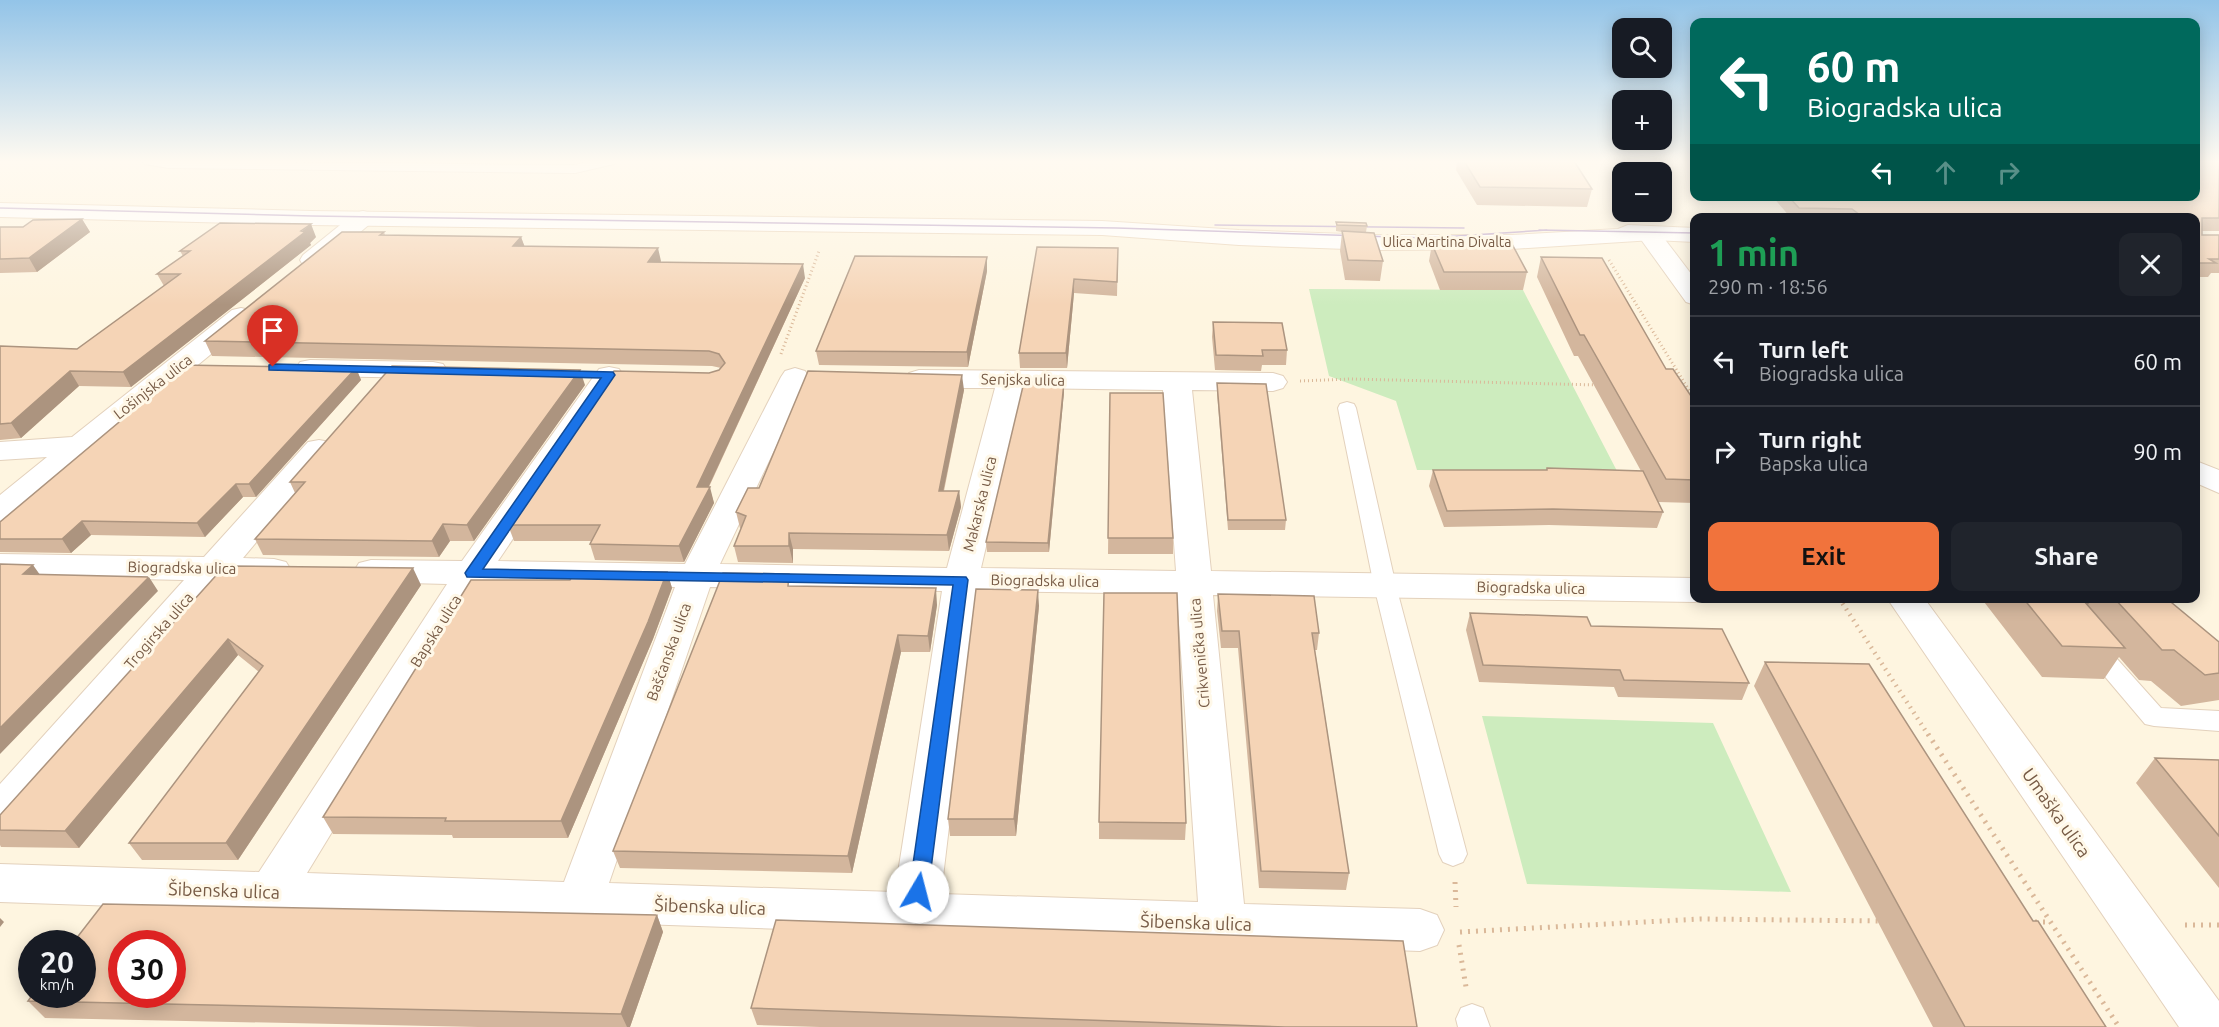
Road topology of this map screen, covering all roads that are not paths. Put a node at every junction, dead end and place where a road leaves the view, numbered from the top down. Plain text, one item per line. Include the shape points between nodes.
1 (0, 210) edge
2 (363, 218) junction
3 (1648, 234) junction
4 (1690, 235) edge
5 (290, 277) edge
6 (1690, 290) edge
7 (262, 299) edge
8 (180, 366) junction
9 (215, 366) edge
10 (285, 367) edge
11 (390, 369) junction
12 (459, 371) edge
13 (605, 375) dead end
14 (796, 376) road end
15 (898, 379) edge
16 (1011, 381) junction
17 (1178, 381) junction
18 (1273, 382) road end
19 (1347, 408) dead end
20 (79, 446) junction
21 (0, 451) edge
22 (2200, 472) edge
23 (2219, 483) edge
24 (0, 511) edge
25 (0, 565) edge
26 (214, 568) junction
27 (308, 570) edge
28 (343, 571) edge
29 (472, 573) junction
30 (696, 577) junction
31 (961, 580) junction
32 (1195, 584) junction
33 (1385, 586) junction
34 (1690, 590) edge
35 (1909, 603) edge
36 (2078, 630) edge
37 (2219, 721) edge
38 (0, 813) edge
39 (1453, 854) dead end
40 (0, 884) edge
41 (271, 893) junction
42 (579, 903) junction
43 (915, 914) junction
44 (1223, 924) junction
45 (1420, 930) road end
46 (2208, 1027) edge

1 - 2 street, Ulica Martina Divalta
2 - 3 street, Ulica Martina Divalta via 1102,228 1242,239 1441,243
2 - 5 street
3 - 4 street, Ulica Martina Divalta
3 - 6 street
7 - 8 street, Lošinjska ulica
8 - 9 street
8 - 20 street, Lošinjska ulica
10 - 11 street
11 - 12 street
11 - 26 street, Trogirska ulica
13 - 29 street, Bapska ulica
14 - 30 street, Baščanska ulica
15 - 16 street, Senjska ulica
16 - 17 street, Senjska ulica
16 - 31 street, Makarska ulica
17 - 18 street, Senjska ulica
17 - 32 street, Crikvenička ulica
19 - 33 lane
20 - 21 street
20 - 24 street, Lošinjska ulica
22 - 23 street
25 - 26 street, Biogradska ulica
26 - 27 street, Biogradska ulica
26 - 38 street, Trogirska ulica
28 - 29 street, Biogradska ulica
29 - 30 street, Biogradska ulica
29 - 41 street, Bapska ulica
30 - 31 street, Biogradska ulica
30 - 42 street, Baščanska ulica
31 - 32 street, Biogradska ulica
31 - 43 street, Makarska ulica
32 - 33 street, Biogradska ulica
32 - 44 street, Crikvenička ulica
33 - 34 street, Biogradska ulica
33 - 39 lane
35 - 46 street, Umaška ulica
36 - 37 lane via 2154,717
40 - 41 street, Šibenska ulica
41 - 42 street, Šibenska ulica
42 - 43 street, Šibenska ulica
43 - 44 street, Šibenska ulica
44 - 45 street, Šibenska ulica

